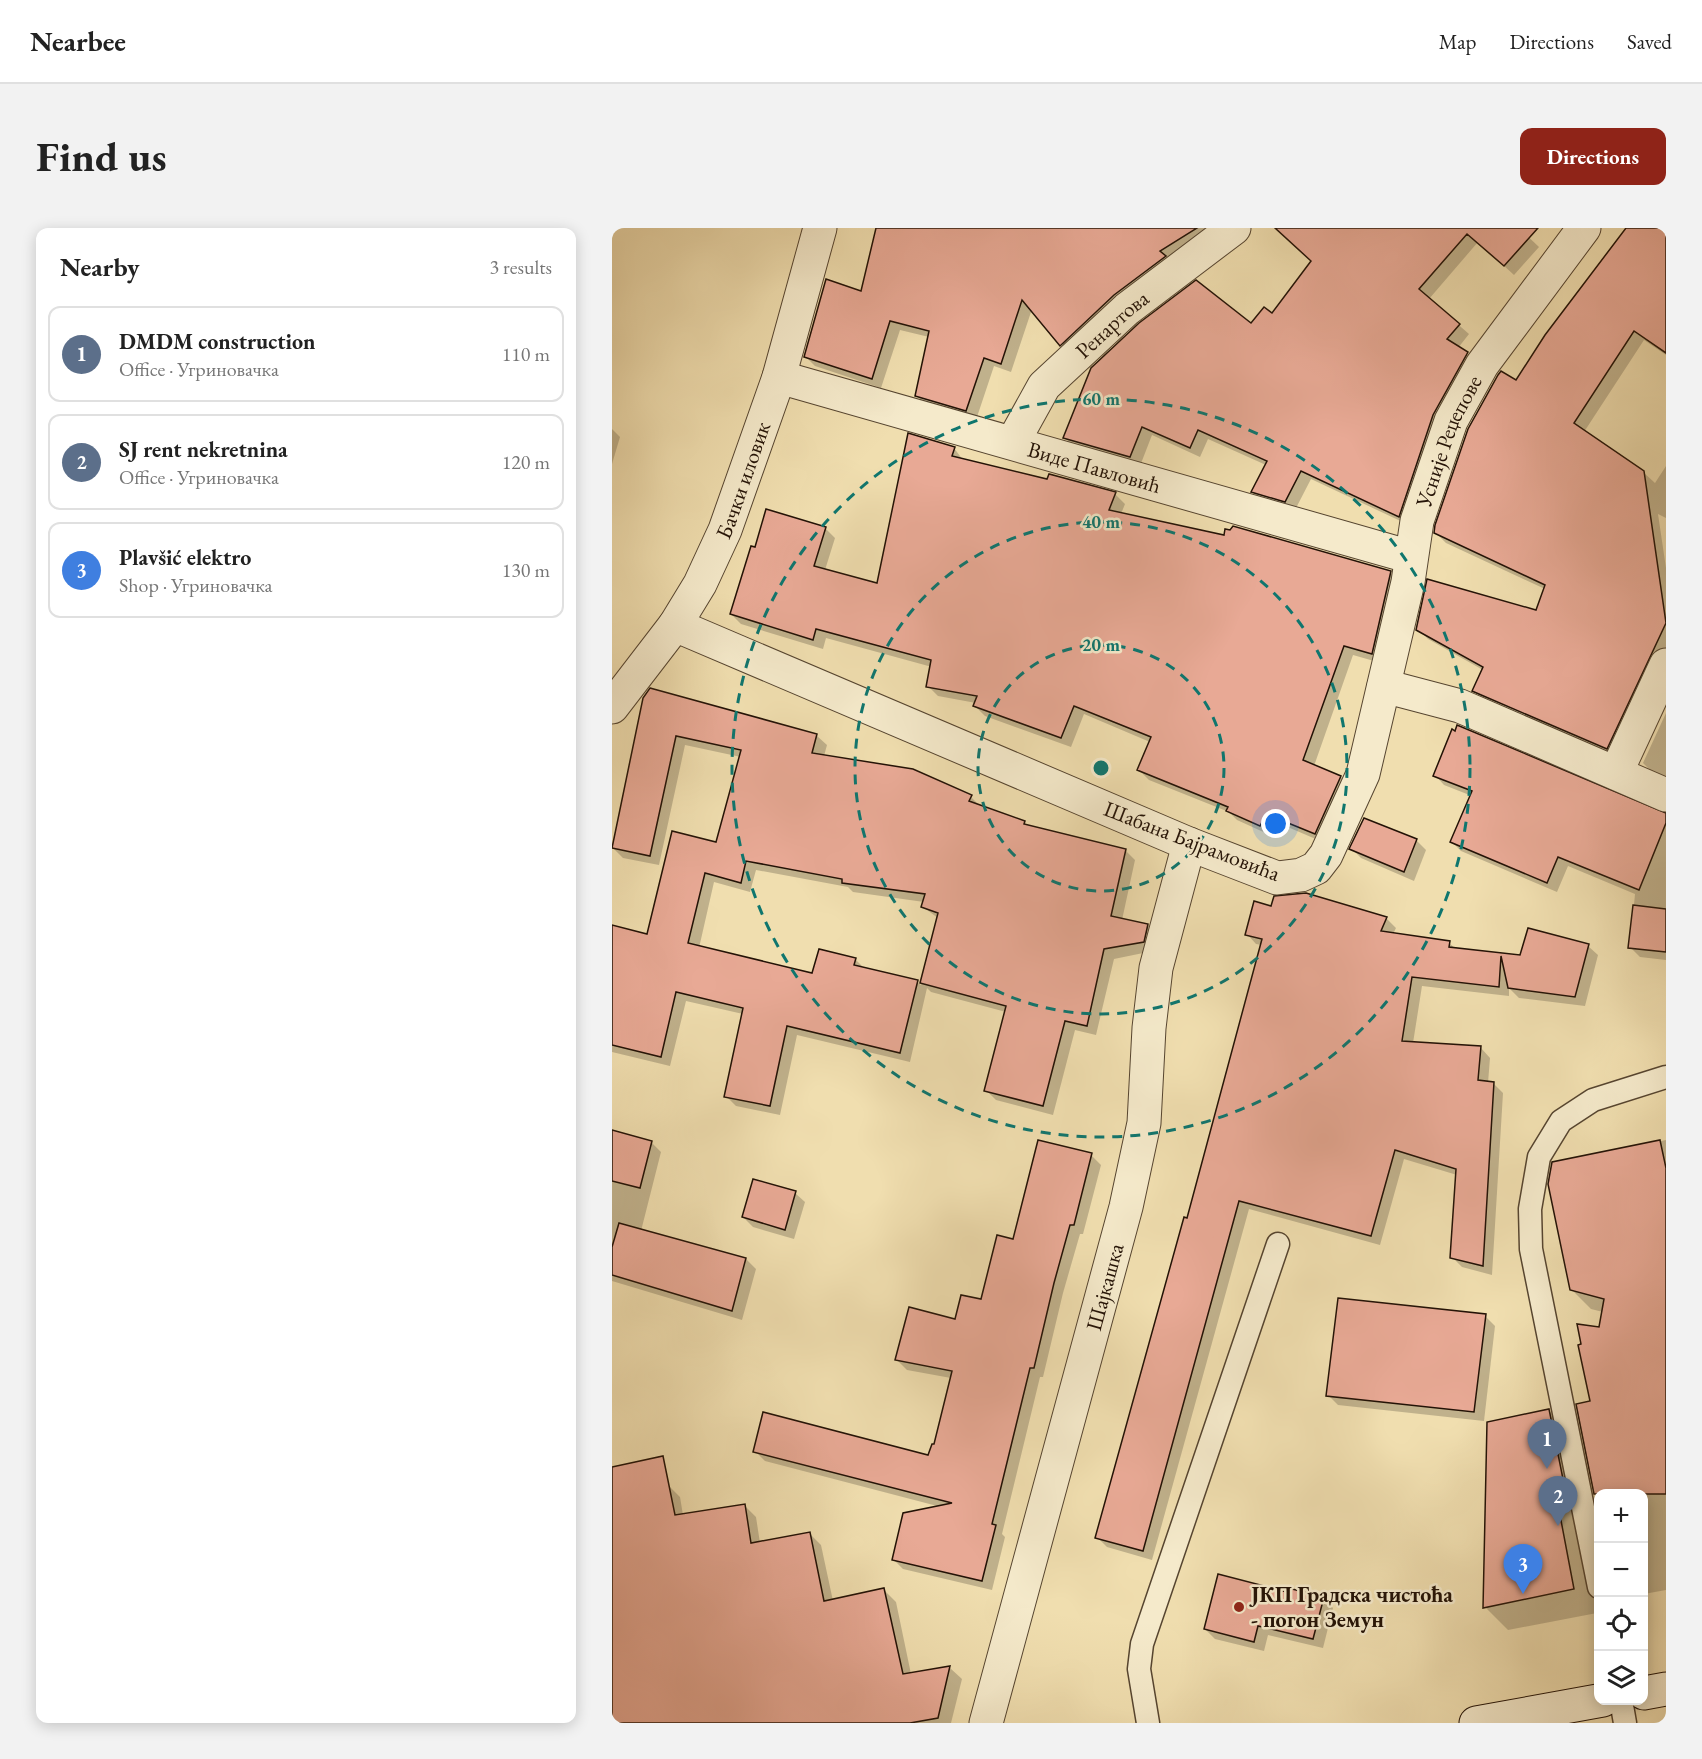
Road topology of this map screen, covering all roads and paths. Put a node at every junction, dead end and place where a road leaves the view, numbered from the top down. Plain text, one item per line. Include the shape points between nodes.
1 (820, 228) edge
2 (1234, 228) edge
3 (1584, 228) edge
4 (779, 376) junction
5 (1013, 442) junction
6 (1411, 557) junction
7 (675, 625) junction
8 (1666, 665) edge
9 (1384, 686) junction
10 (612, 707) edge
11 (1616, 773) junction
12 (1666, 795) edge
13 (1189, 844) junction
14 (1666, 1077) edge
15 (1278, 1245) dead end
16 (1594, 1562) edge
17 (1666, 1689) edge
18 (1648, 1692) edge
19 (1594, 1702) edge
20 (1622, 1705) edge
21 (986, 1723) edge
22 (1148, 1723) edge
23 (1476, 1723) edge
24 (1625, 1723) edge

1 - 4 street, Бачки иловик
2 - 5 street, Ренартова via 1127,309 1044,386
3 - 6 street, Усније Реџепове via 1482,365 1461,400 1424,494
4 - 5 street, Виде Павловић
4 - 7 street, Бачки иловик via 725,530 700,584
5 - 6 street, Виде Павловић
6 - 9 street, Усније Реџепове
7 - 10 street, Бачки иловик
7 - 13 street, Шабана Бајрамовића
8 - 11 street
9 - 11 street via 1460,706
9 - 13 street, Шабана Бајрамовића via 1352,803 1316,868 1301,875 1277,878
11 - 12 street
13 - 21 street, Шајкашка via 1156,968 1144,1123 1126,1207
14 - 16 lane via 1593,1100 1561,1121 1539,1157 1530,1209 1531,1249
15 - 22 lane via 1142,1644 1139,1669
17 - 18 street
19 - 23 street
20 - 24 lane

